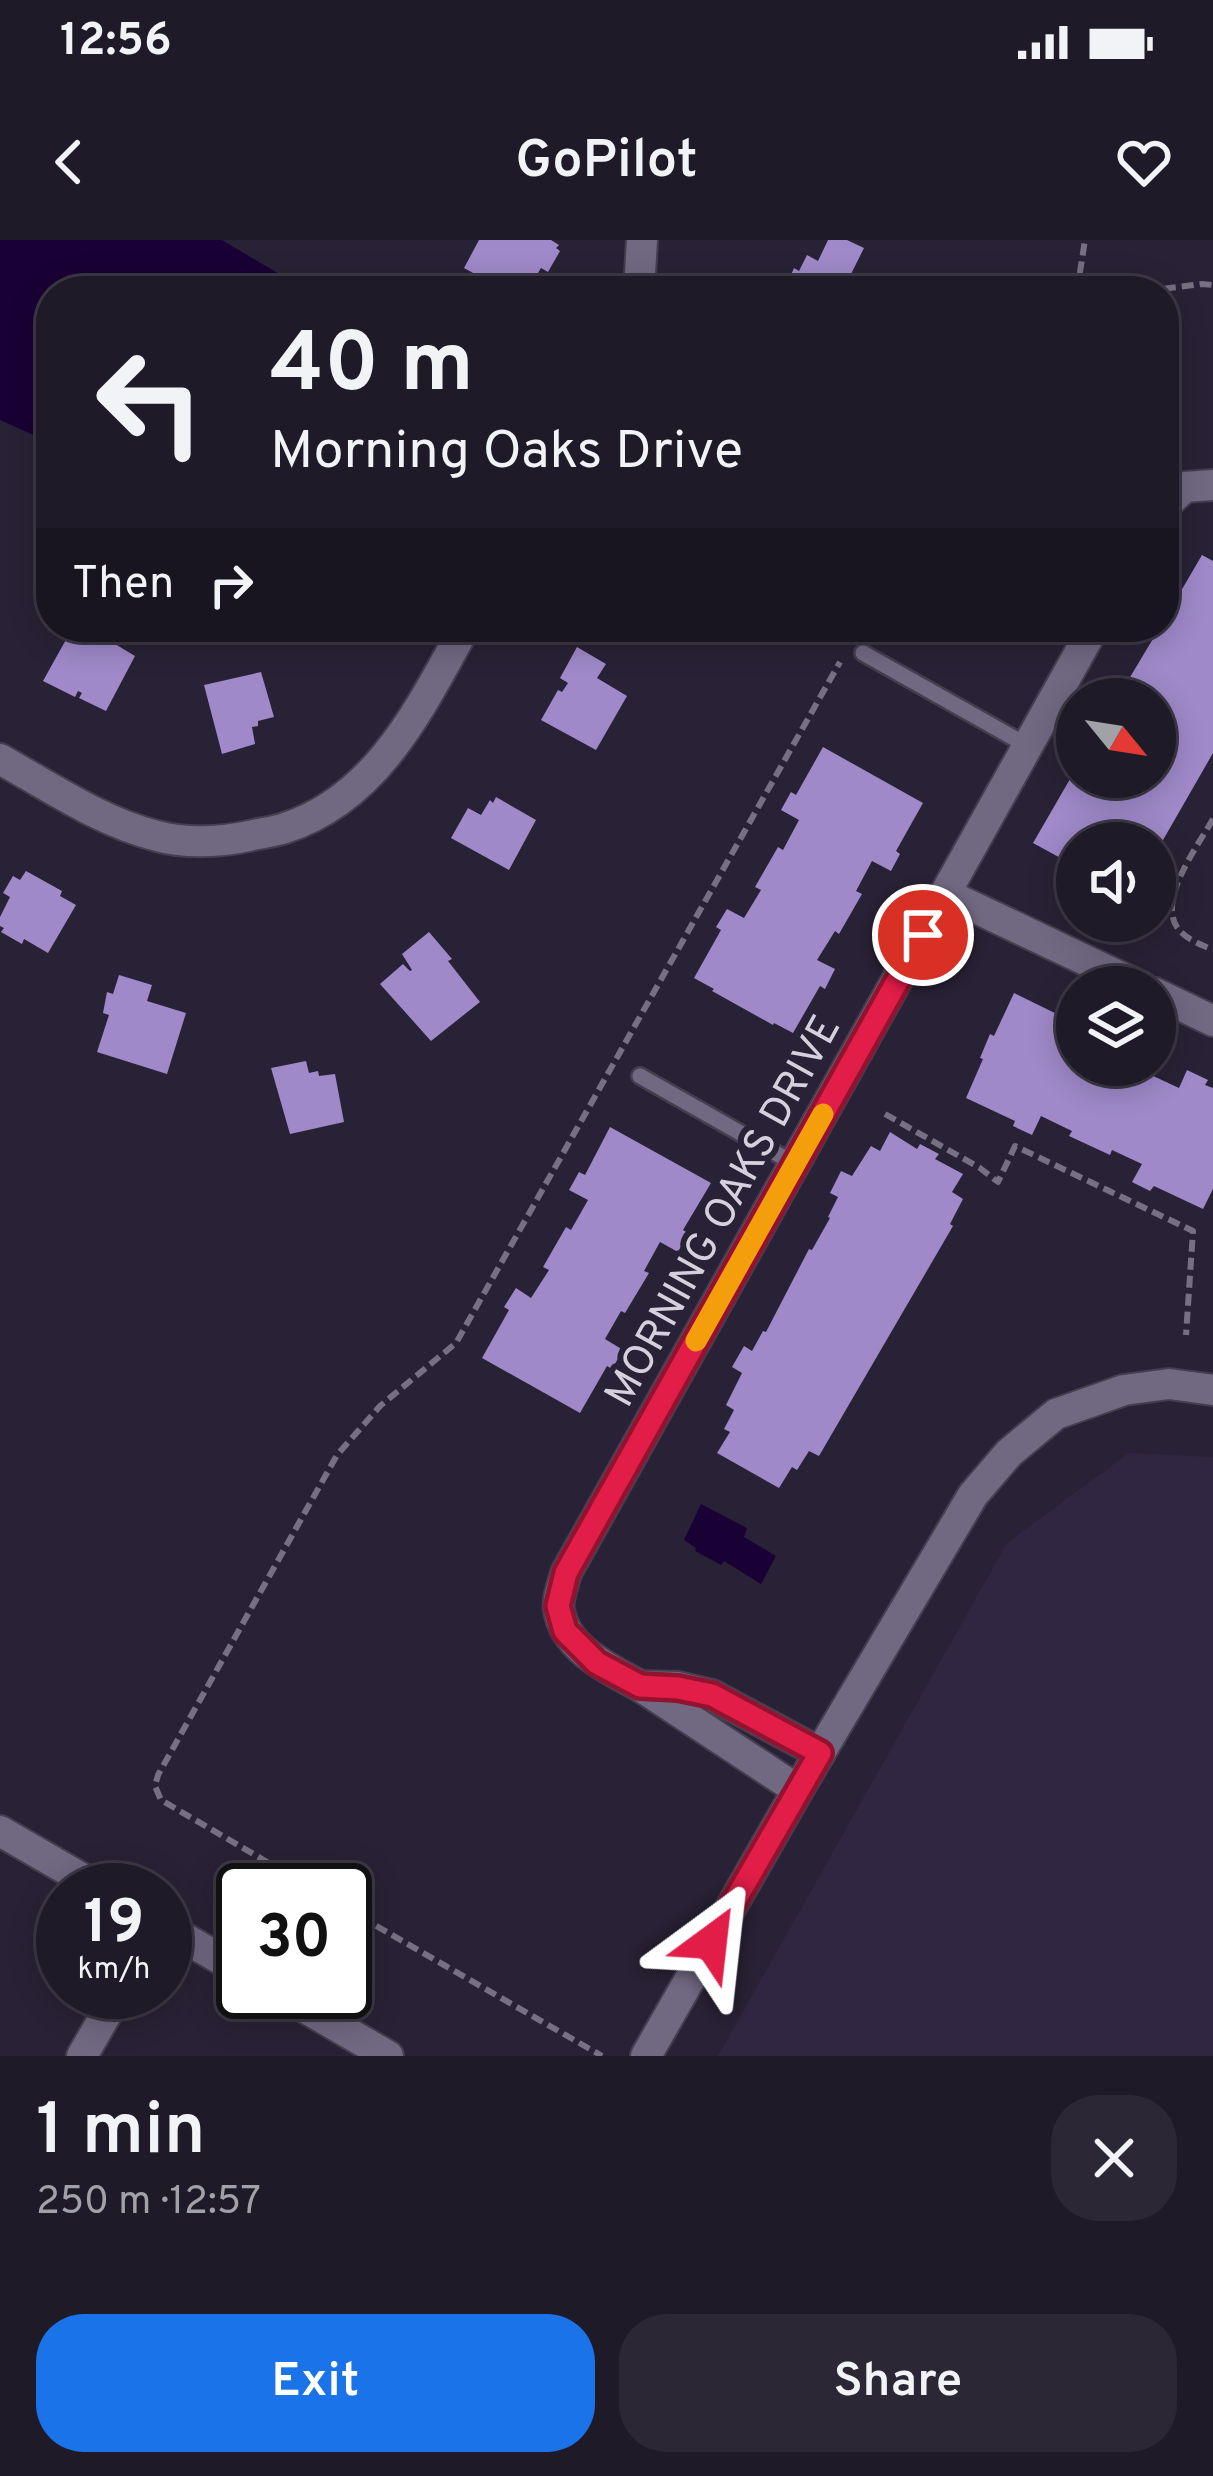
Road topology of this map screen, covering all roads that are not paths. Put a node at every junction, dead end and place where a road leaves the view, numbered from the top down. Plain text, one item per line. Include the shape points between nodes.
1 (642, 240) edge
2 (640, 276) edge
3 (457, 642) edge
4 (1086, 642) edge
5 (856, 650) road end
6 (1028, 746) junction
7 (0, 760) edge
8 (946, 894) junction
9 (1098, 966) edge
10 (1176, 1003) edge
11 (1213, 1021) edge
12 (640, 1076) dead end
13 (796, 1164) junction
14 (1213, 1390) edge
15 (640, 1686) junction
16 (820, 1753) junction
17 (798, 1790) junction
18 (0, 1831) edge
19 (55, 1863) edge
20 (103, 2019) edge
21 (324, 2019) edge
22 (82, 2056) edge
23 (388, 2056) edge
24 (646, 2056) edge

1 - 2 street
3 - 7 street via 416,714 361,785 286,828 200,841 161,838
4 - 6 street, MORNING OAKS DRIVE
5 - 6 lane
6 - 8 street, MORNING OAKS DRIVE
8 - 9 street
8 - 13 street, MORNING OAKS DRIVE
10 - 11 street
12 - 13 lane
13 - 15 street, MORNING OAKS DRIVE via 566,1573 558,1606 565,1631 597,1663
14 - 16 street via 1124,1390 1056,1414 1009,1453 974,1495
15 - 16 street, MORNING OAKS DRIVE via 712,1695
15 - 17 street, MORNING OAKS DRIVE
16 - 17 street
17 - 24 street
18 - 19 street
20 - 22 street
21 - 23 street

